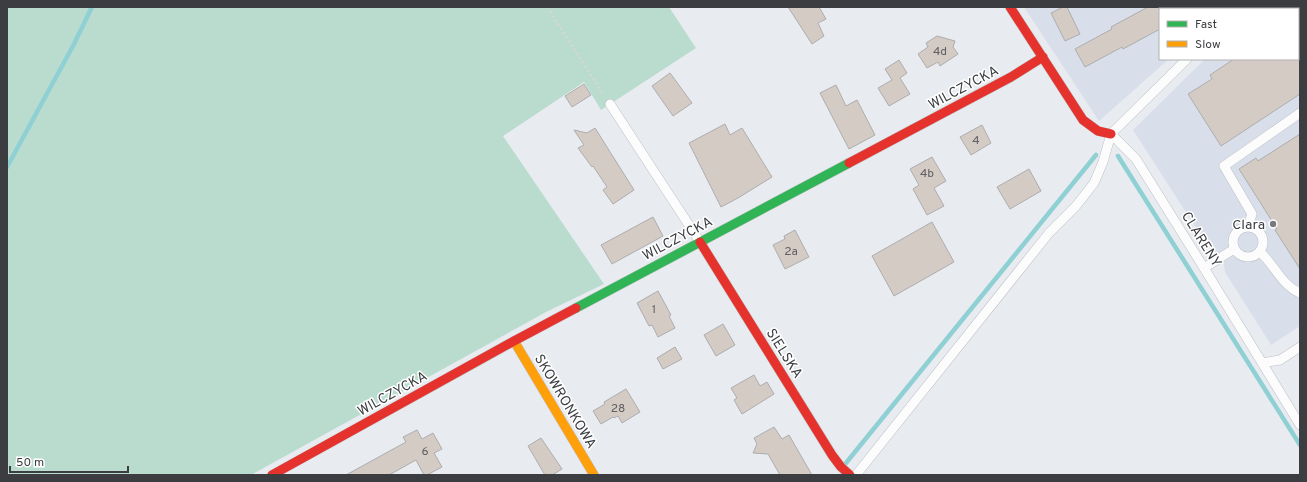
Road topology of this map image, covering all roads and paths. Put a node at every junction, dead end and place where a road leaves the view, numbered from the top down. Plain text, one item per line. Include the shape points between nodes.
1 (547, 7) edge
2 (1010, 7) edge
3 (1043, 57) junction
4 (1186, 60) edge
5 (610, 104) joint
6 (1300, 113) edge
7 (1112, 134) junction
8 (1248, 226) junction
9 (700, 242) junction
10 (1234, 249) junction
11 (1260, 252) junction
12 (1204, 268) junction
13 (1300, 293) edge
14 (514, 341) junction
15 (1300, 347) edge
16 (1262, 363) junction
17 (1300, 425) edge
18 (272, 475) edge
19 (594, 475) edge
20 (850, 475) edge
21 (856, 475) edge

1 - 5 path
2 - 3 street
3 - 7 street, CLARENY via 1083,120 1098,131
3 - 9 street, WILCZYCKA via 1004,81
4 - 7 lane
5 - 9 lane
6 - 8 lane via 1224,166 1252,214
7 - 12 lane, CLARENY via 1136,159
7 - 21 lane via 1094,183 1076,206 1049,233
8 - 10 lane via 1235,234
8 - 11 lane via 1261,233 1264,243
9 - 14 street, WILCZYCKA
9 - 20 street, SIELSKA via 832,455
10 - 11 lane via 1246,257
10 - 12 lane
11 - 13 lane via 1286,284
12 - 16 lane, CLARENY
14 - 18 street, WILCZYCKA
14 - 19 street, SKOWRONKOWA
15 - 16 lane via 1280,360
16 - 17 lane, CLARENY

